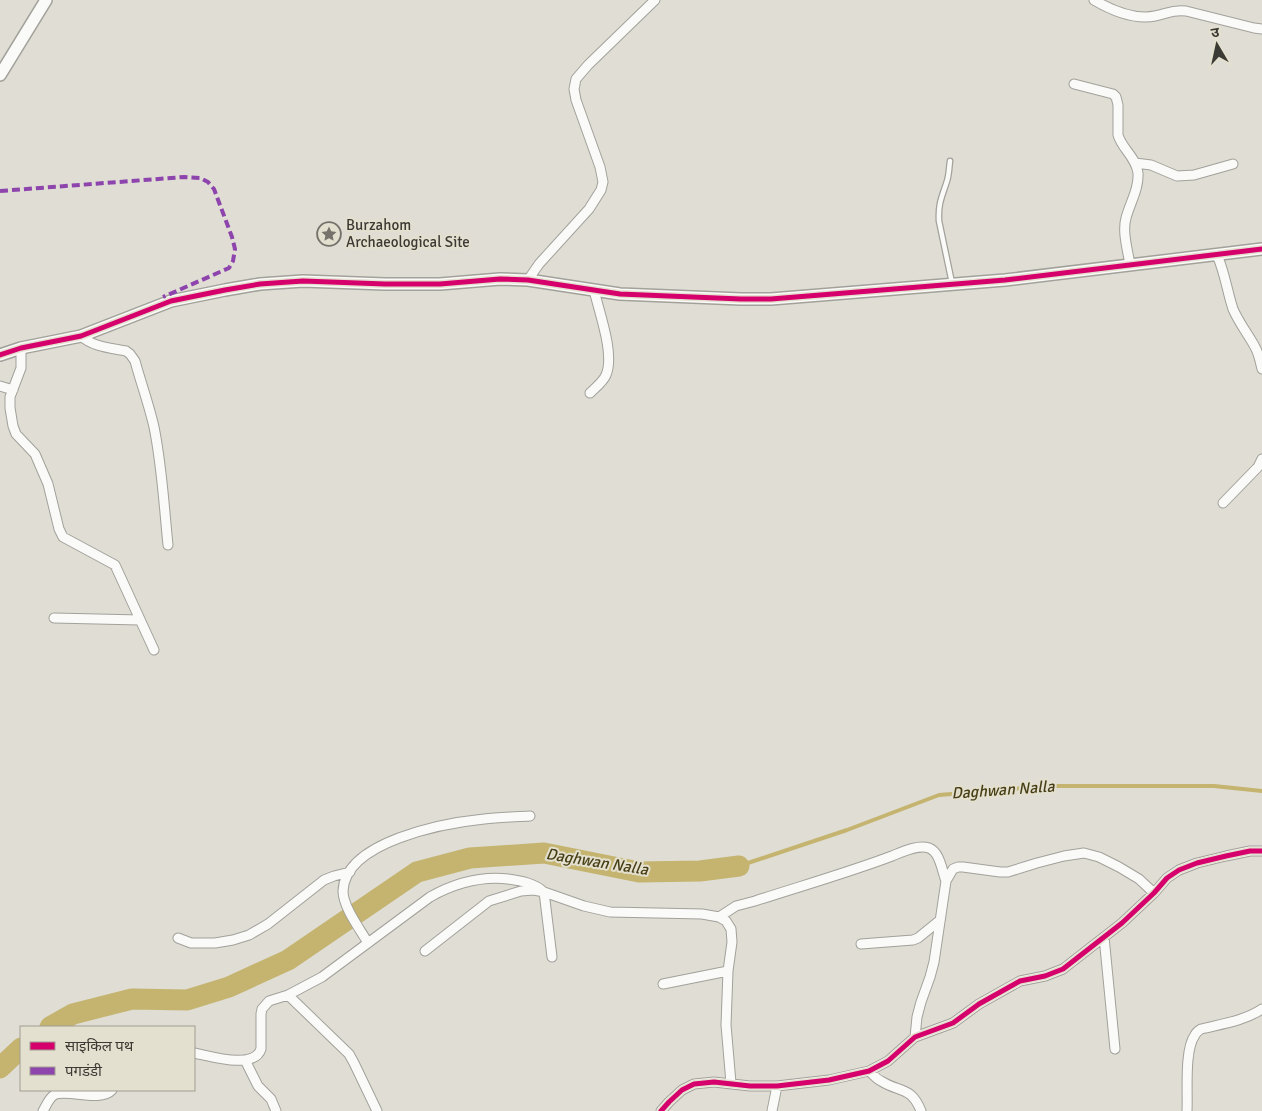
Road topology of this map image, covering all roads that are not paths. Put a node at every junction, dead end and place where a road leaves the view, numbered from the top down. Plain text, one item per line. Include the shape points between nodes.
1 (46, 0) edge
2 (655, 0) edge
3 (1094, 0) edge
4 (1262, 29) edge
5 (0, 75) edge
6 (1074, 84) dead end
7 (950, 161) dead end
8 (1136, 163) junction
9 (1233, 164) dead end
10 (1262, 249) edge
11 (1218, 255) junction
12 (1130, 265) junction
13 (528, 280) junction
14 (952, 284) junction
15 (594, 290) junction
16 (81, 336) junction
17 (21, 348) junction
18 (0, 355) edge
19 (1262, 370) edge
20 (0, 386) edge
21 (13, 390) junction
22 (590, 393) dead end
23 (1262, 459) edge
24 (1222, 503) dead end
25 (168, 545) dead end
26 (54, 618) dead end
27 (140, 620) junction
28 (154, 650) dead end
29 (530, 816) dead end
30 (1262, 851) edge
31 (350, 872) junction
32 (946, 881) junction
33 (544, 892) junction
34 (1154, 893) junction
35 (719, 917) junction
36 (939, 921) junction
37 (1104, 937) junction
38 (178, 938) dead end
39 (368, 943) junction
40 (861, 944) dead end
41 (425, 951) dead end
42 (552, 957) dead end
43 (728, 971) junction
44 (663, 984) dead end
45 (288, 996) junction
46 (1262, 1009) edge
47 (915, 1037) junction
48 (1115, 1050) dead end
49 (195, 1053) edge
50 (245, 1060) junction
51 (869, 1071) junction
52 (732, 1083) junction
53 (777, 1086) junction
54 (111, 1091) edge
55 (42, 1111) edge
56 (276, 1111) edge
57 (377, 1111) edge
58 (661, 1111) edge
59 (772, 1111) edge
60 (921, 1111) edge
61 (1187, 1111) edge

1 - 5 street
2 - 13 street via 576,79 576,100 603,182 589,209
3 - 4 street via 1124,14 1155,16 1178,10
6 - 8 street via 1116,97 1118,135
7 - 14 lane via 938,212
8 - 9 street via 1151,165 1176,176 1194,175
8 - 12 street via 1137,185 1125,220
10 - 11 street
11 - 12 street
11 - 19 street via 1234,310 1255,346
12 - 14 street
13 - 15 street
13 - 16 street via 440,284 302,281 260,284 171,301
14 - 15 street via 761,299 620,294
15 - 22 street via 609,363 606,376
16 - 17 street
16 - 25 street via 94,345 126,351 135,361 154,424
17 - 18 street
17 - 21 street via 21,368
20 - 21 street
21 - 27 street via 10,408 13,426 16,434 35,454 48,484 63,537 115,565
23 - 24 street via 1255,471
26 - 27 street
27 - 28 street
29 - 31 street via 485,818 414,833 386,843 355,864
30 - 34 street via 1226,856 1179,870
31 - 38 street via 324,880 249,936 215,943 191,943
31 - 39 street via 344,882 346,906
32 - 34 street via 953,869 963,867 1008,872 1084,853 1119,867
32 - 35 street via 935,852 918,847 849,872 740,904
32 - 36 street
33 - 35 street via 610,912
33 - 39 street via 520,881 492,878 468,881 430,897
33 - 41 street via 521,891 490,901
33 - 42 street
34 - 37 street
35 - 43 street via 731,929
36 - 40 street via 913,940
36 - 47 street via 934,962 917,1017
37 - 47 street via 1063,968 1020,981 979,1004 953,1024
37 - 48 street
39 - 45 street via 322,978
43 - 44 street
43 - 52 street via 726,1025
45 - 50 street via 269,1001 262,1009 261,1049 259,1054
45 - 57 street via 349,1054
46 - 61 street via 1195,1033 1188,1059
47 - 51 street via 888,1061
49 - 50 street
50 - 56 street
51 - 53 street
51 - 60 street via 882,1082 914,1097
52 - 53 street
52 - 58 street via 694,1084 682,1090
53 - 59 street
54 - 55 street via 97,1095 55,1094

